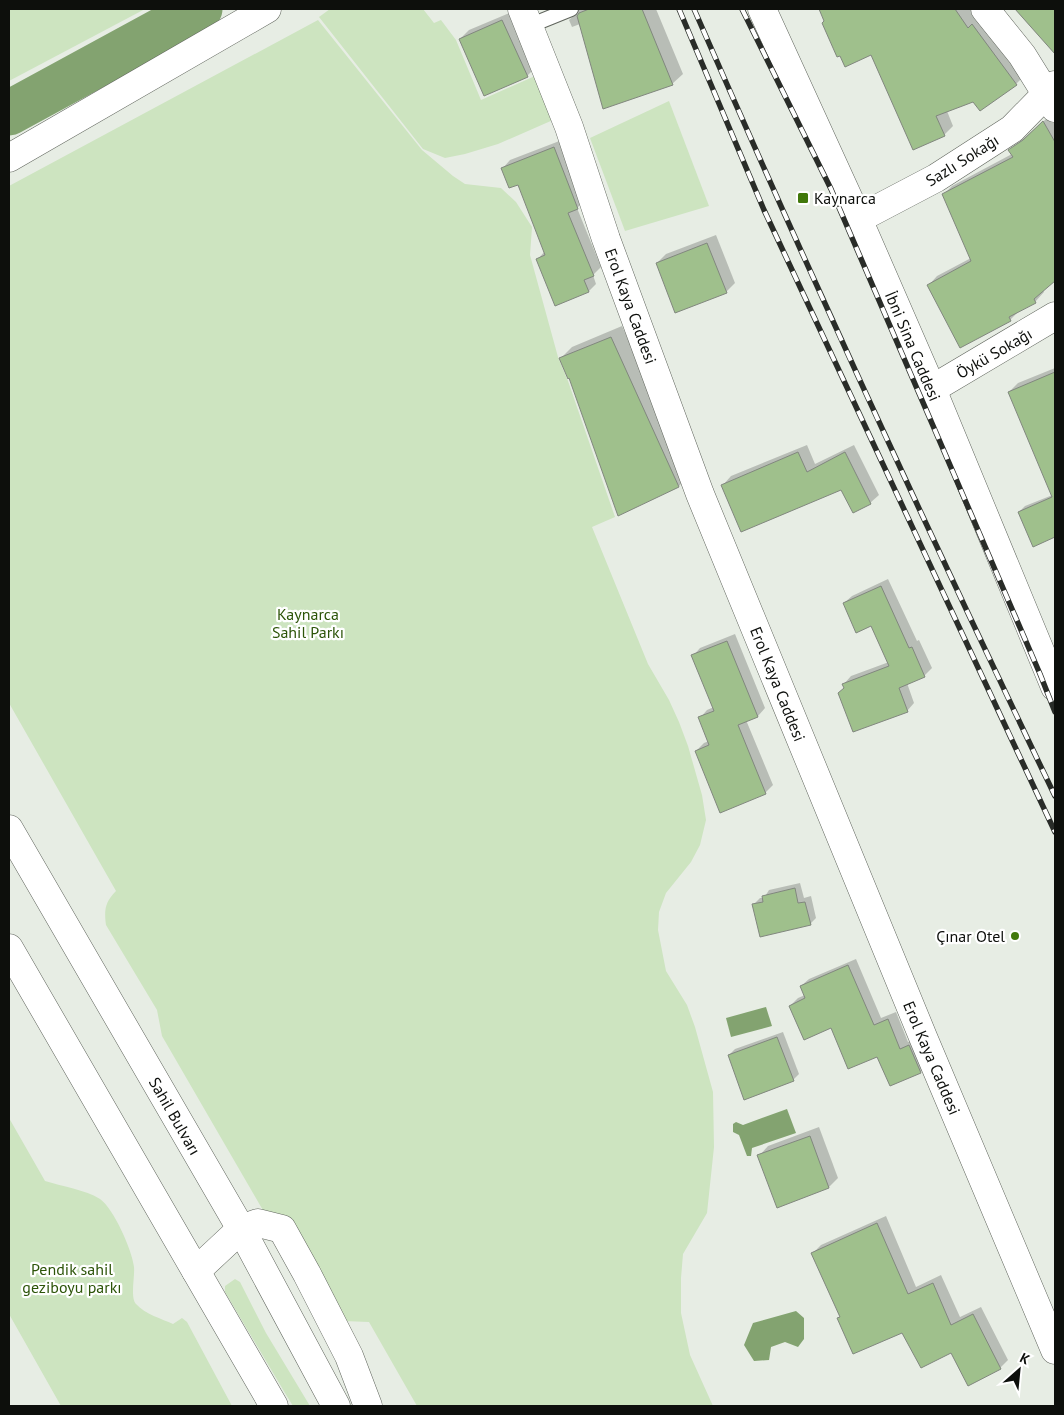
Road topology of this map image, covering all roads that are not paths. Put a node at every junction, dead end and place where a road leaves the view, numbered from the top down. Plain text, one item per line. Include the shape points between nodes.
1 (267, 9) edge
2 (571, 9) edge
3 (762, 9) edge
4 (985, 9) edge
5 (526, 17) edge
6 (1052, 96) edge
7 (9, 158) edge
8 (858, 220) junction
9 (1053, 324) edge
10 (932, 389) junction
11 (1055, 687) edge
12 (9, 829) edge
13 (9, 948) edge
14 (240, 1229) junction
15 (196, 1271) junction
16 (1055, 1350) edge
17 (274, 1406) edge
18 (336, 1406) edge
19 (368, 1406) edge

1 - 7 main road
2 - 5 lane
3 - 8 main road, İbni Sina Caddesi
4 - 6 main road
5 - 16 main road, Erol Kaya Caddesi via 569,127 606,239 700,494
6 - 8 main road, Sazlı Sokağı via 1012,129 936,178
8 - 10 main road, İbni Sina Caddesi
9 - 10 main road, Öykü Sokağı
10 - 11 main road, İbni Sina Caddesi
12 - 14 main road, Sahil Bulvarı
13 - 15 main road
14 - 15 main road
14 - 18 main road, Sahil Bulvarı
14 - 19 main road via 258,1223 282,1229 349,1356
15 - 17 main road

